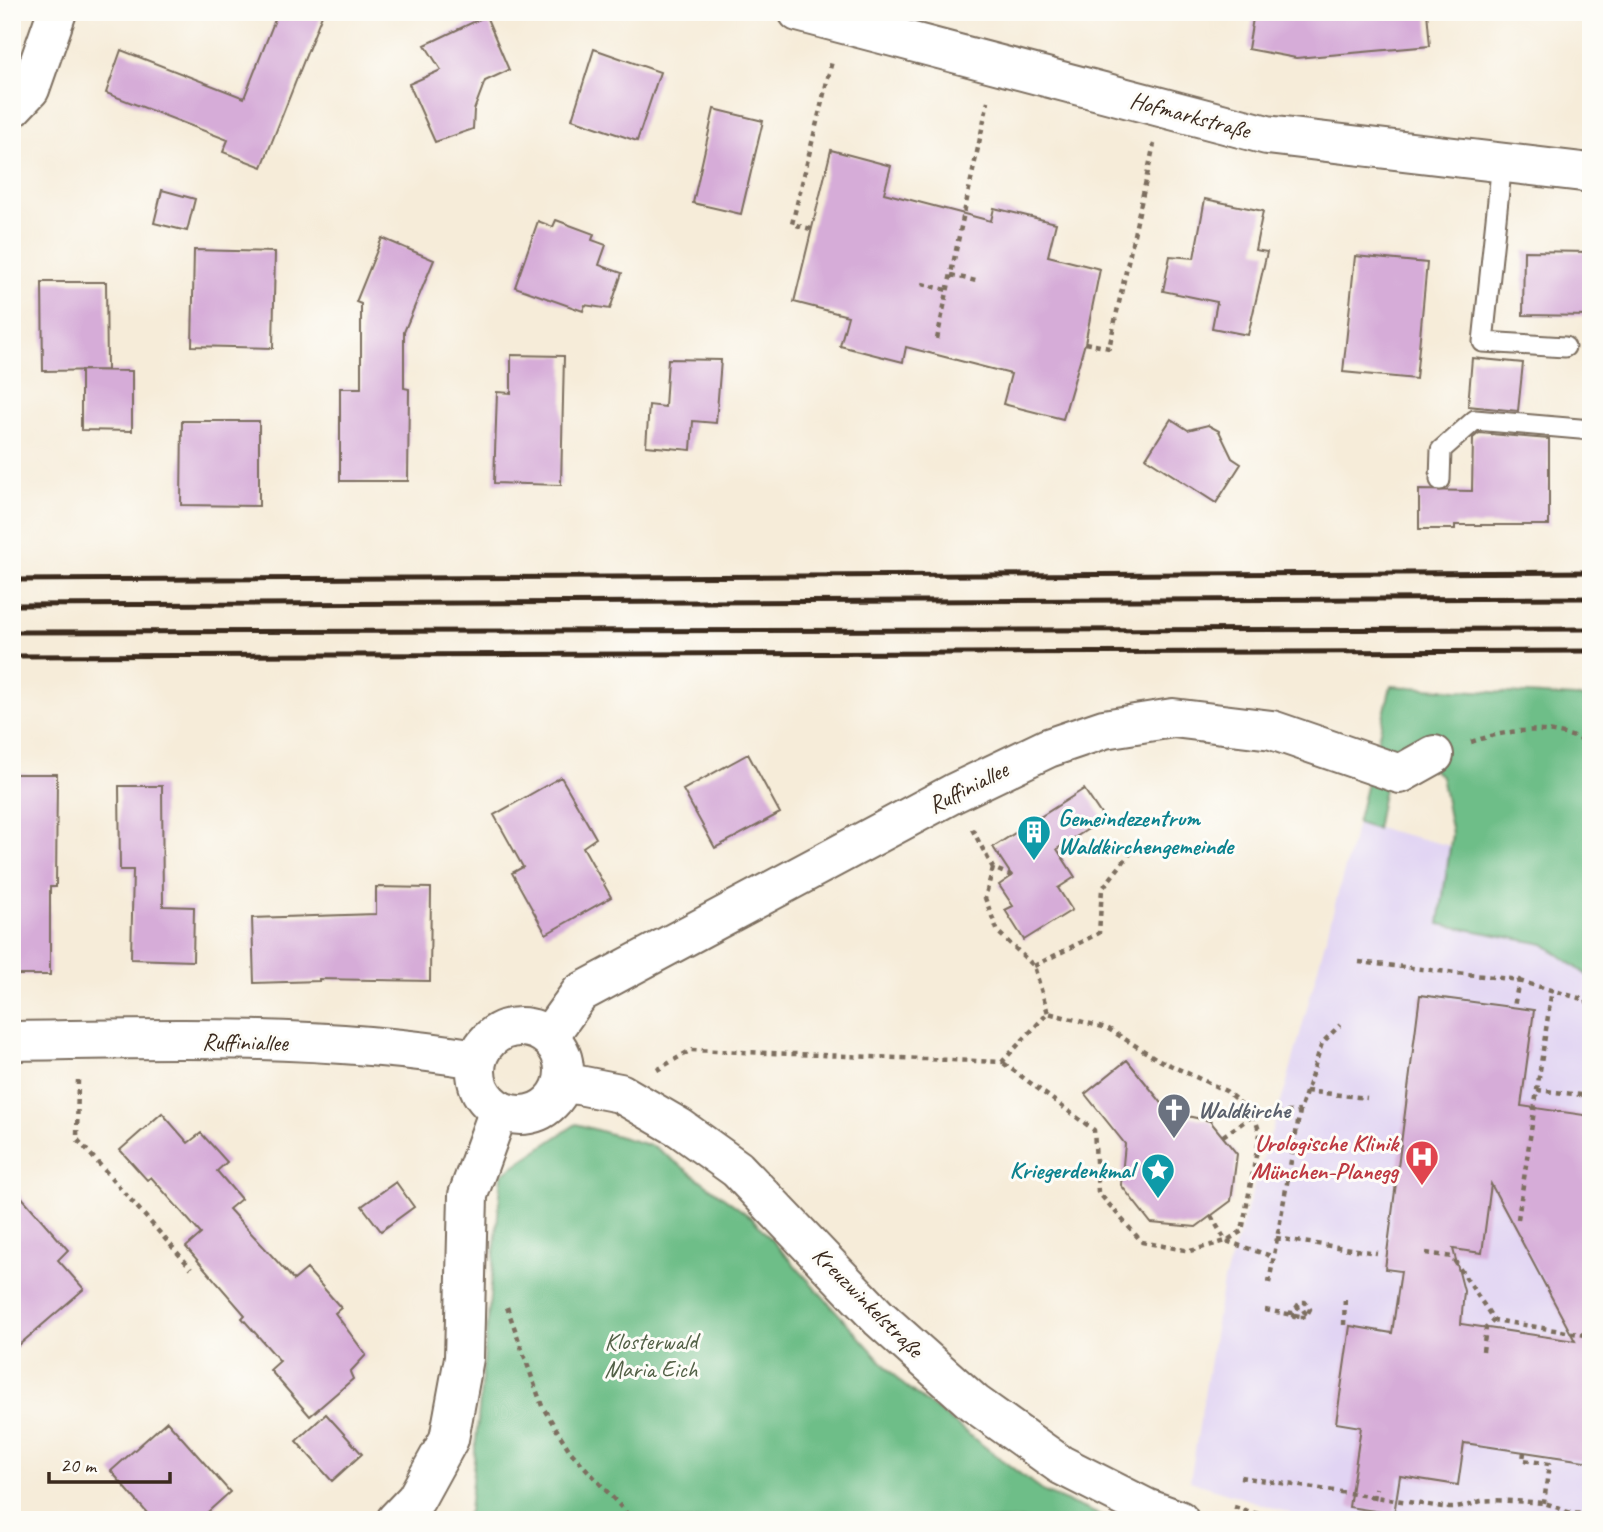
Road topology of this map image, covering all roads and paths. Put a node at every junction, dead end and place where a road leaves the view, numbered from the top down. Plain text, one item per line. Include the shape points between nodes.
1 (57, 12) edge
2 (798, 12) edge
3 (841, 24) junction
4 (900, 26) edge
5 (996, 65) junction
6 (12, 108) edge
7 (1162, 108) junction
8 (1502, 162) junction
9 (1591, 173) edge
10 (811, 229) dead end
11 (951, 275) junction
12 (976, 281) dead end
13 (922, 284) dead end
14 (947, 290) junction
15 (937, 339) dead end
16 (1085, 342) dead end
17 (1565, 347) dead end
18 (1591, 430) edge
19 (1440, 480) dead end
20 (1591, 743) edge
21 (1434, 755) joint
22 (1136, 846) dead end
23 (982, 849) dead end
24 (993, 868) junction
25 (1012, 876) dead end
26 (1359, 962) dead end
27 (1034, 965) junction
28 (1519, 981) junction
29 (1552, 989) junction
30 (1514, 1007) dead end
31 (1048, 1013) junction
32 (1340, 1025) dead end
33 (549, 1036) junction
34 (79, 1040) junction
35 (12, 1041) edge
36 (477, 1059) junction
37 (1002, 1062) junction
38 (563, 1082) junction
39 (1591, 1089) edge
40 (1537, 1090) junction
41 (1306, 1091) junction
42 (620, 1093) junction
43 (1591, 1096) edge
44 (1367, 1098) dead end
45 (499, 1110) junction
46 (1300, 1111) junction
47 (1254, 1115) junction
48 (1223, 1136) dead end
49 (1211, 1216) dead end
50 (1518, 1219) dead end
51 (1276, 1238) junction
52 (1226, 1241) junction
53 (1377, 1253) dead end
54 (1426, 1253) dead end
55 (1274, 1257) junction
56 (191, 1268) dead end
57 (1269, 1283) dead end
58 (1345, 1296) dead end
59 (506, 1304) dead end
60 (1265, 1310) dead end
61 (1285, 1312) dead end
62 (1494, 1320) junction
63 (1343, 1325) dead end
64 (1591, 1336) edge
65 (1483, 1350) dead end
66 (1524, 1452) dead end
67 (1240, 1477) dead end
68 (1376, 1488) dead end
69 (1374, 1499) junction
70 (1544, 1503) junction
71 (1234, 1507) dead end
72 (1449, 1508) junction
73 (1591, 1510) edge
74 (396, 1520) edge
75 (633, 1520) edge
76 (1179, 1520) edge
77 (1279, 1520) edge
78 (1448, 1520) edge

1 - 6 street via 30,89
2 - 3 street, Hofmarkstraße
3 - 4 street, Hofmarkstraße
3 - 10 path via 792,224
4 - 5 street, Hofmarkstraße
5 - 7 street, Hofmarkstraße
5 - 11 path
7 - 8 street, Hofmarkstraße via 1267,135
7 - 16 path via 1109,348
8 - 9 street, Hofmarkstraße
8 - 17 lane via 1483,342
11 - 12 path
11 - 14 path
13 - 14 path
14 - 15 path
18 - 19 lane via 1475,420 1441,450
20 - 21 path via 1564,732 1504,731
21 - 33 street, Ruffiniallee via 1400,774 1272,730 1173,718 1104,729 1048,748 954,793 580,993
22 - 27 path via 1102,889 1099,933
23 - 24 path
24 - 25 path
24 - 27 path via 985,898 998,932
26 - 28 path
27 - 31 path
28 - 29 path
28 - 30 path
29 - 39 path via 1589,1005 1586,1055
29 - 40 path
31 - 37 path
31 - 47 path via 1107,1028 1157,1059 1226,1091
32 - 41 path via 1322,1043
33 - 36 street via 515,1026 498,1031 484,1043
33 - 38 street via 565,1065
34 - 35 street, Ruffiniallee
34 - 36 street, Ruffiniallee via 406,1047
34 - 56 path via 77,1139
36 - 45 street via 479,1088
37 - 42 path via 691,1050
37 - 52 path via 1094,1130 1098,1192 1142,1242 1190,1251
38 - 42 street, Kreuzwinkelstraße
38 - 45 street via 558,1095 538,1112 511,1115
40 - 43 path
40 - 50 path
41 - 44 path
41 - 46 path
42 - 76 street, Kreuzwinkelstraße via 737,1169 878,1318 974,1403 1061,1465
45 - 74 street via 468,1195 464,1358 449,1438 416,1499
46 - 47 path
46 - 51 path
47 - 48 path
47 - 52 path via 1260,1134 1242,1231
49 - 52 path
51 - 53 path
51 - 55 path
52 - 55 path
54 - 62 path via 1452,1258
55 - 57 path
58 - 63 path
59 - 75 path via 542,1406 570,1451
60 - 61 path via 1284,1313 1294,1315 1300,1316 1305,1313 1301,1306 1297,1308 1294,1314 1294,1317 1302,1318 1310,1309 1300,1302 1293,1313
62 - 64 path
62 - 65 path via 1486,1328
66 - 70 path via 1523,1460 1549,1464
67 - 69 path
68 - 69 path
69 - 72 path
70 - 72 path via 1496,1500
70 - 73 path via 1569,1514
71 - 77 path
72 - 78 path

